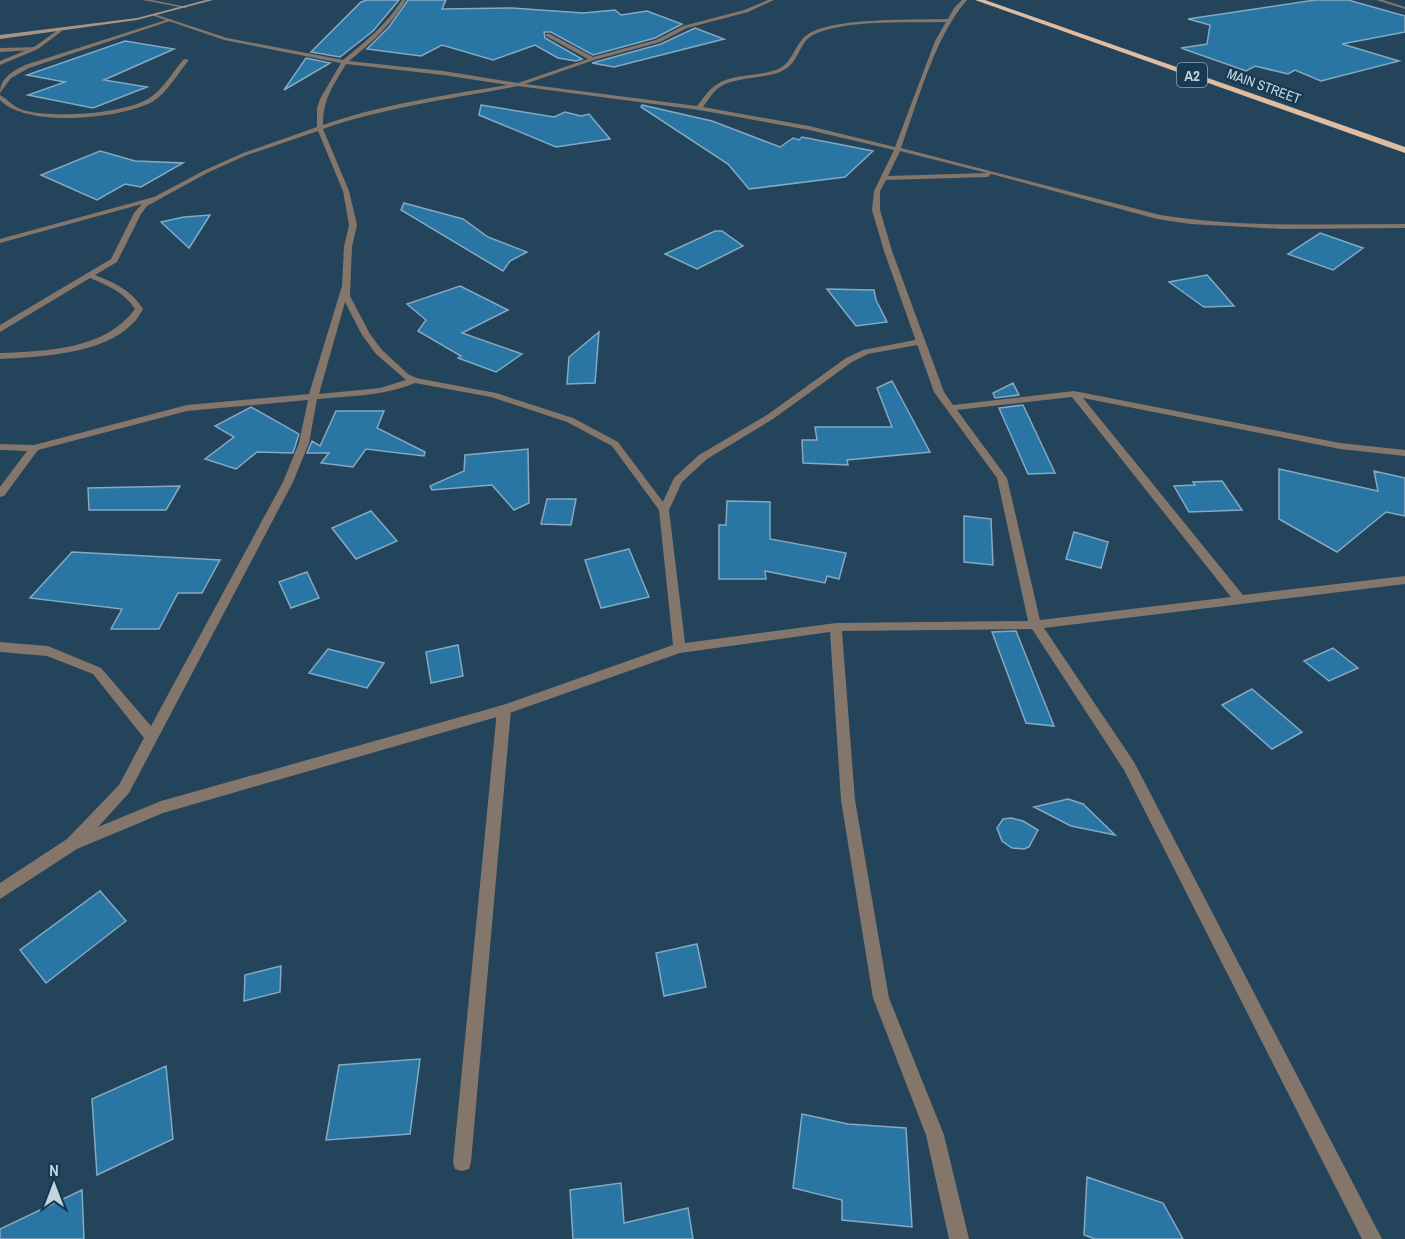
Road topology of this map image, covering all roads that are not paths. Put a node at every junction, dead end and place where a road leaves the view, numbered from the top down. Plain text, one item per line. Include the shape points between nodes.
1 (144, 0) edge
2 (211, 0) edge
3 (404, 0) edge
4 (772, 0) edge
5 (965, 0) edge
6 (978, 0) edge
7 (1378, 0) edge
8 (185, 7) junction
9 (1405, 8) edge
10 (156, 15) junction
11 (171, 20) junction
12 (951, 20) junction
13 (60, 31) junction
14 (548, 35) dead end
15 (0, 38) edge
16 (36, 48) junction
17 (0, 50) edge
18 (592, 59) junction
19 (186, 60) dead end
20 (344, 62) junction
21 (0, 63) edge
22 (517, 85) junction
23 (0, 91) edge
24 (0, 97) edge
25 (699, 108) junction
26 (320, 129) junction
27 (898, 148) junction
28 (1405, 150) edge
29 (998, 174) junction
30 (884, 178) junction
31 (156, 197) junction
32 (1405, 226) edge
33 (0, 241) edge
34 (91, 276) junction
35 (345, 288) junction
36 (0, 329) edge
37 (920, 342) junction
38 (0, 356) edge
39 (414, 380) junction
40 (1074, 394) junction
41 (313, 398) junction
42 (951, 408) junction
43 (0, 447) edge
44 (34, 448) junction
45 (1405, 453) edge
46 (0, 494) edge
47 (664, 510) junction
48 (1405, 580) edge
49 (1240, 600) junction
50 (1035, 625) junction
51 (836, 627) junction
52 (0, 647) edge
53 (679, 648) junction
54 (504, 710) junction
55 (151, 736) junction
56 (72, 844) junction
57 (0, 892) edge
58 (462, 1162) dead end
59 (958, 1239) edge
60 (1372, 1239) edge

1 - 8 street
2 - 8 street
3 - 20 street via 376,36
4 - 18 street via 685,27 658,41
5 - 12 street
6 - 28 highway, MAIN STREET / A2
7 - 9 street
8 - 10 street
10 - 11 street
10 - 13 street
11 - 20 street via 243,43
11 - 23 street via 33,64 12,73
12 - 25 street via 844,27 811,34 784,68 723,83
12 - 27 street via 938,41
13 - 15 street
13 - 16 street
14 - 18 street
16 - 17 street
16 - 21 street
18 - 22 street
19 - 24 street via 155,97 126,108 78,117 28,115
20 - 22 street
20 - 26 street via 323,99
22 - 25 street
22 - 26 street via 390,108
25 - 27 street
26 - 31 street via 245,154
26 - 35 street via 346,191 352,225
27 - 29 street
27 - 30 street
29 - 30 street
29 - 32 street via 1185,222
30 - 37 street via 877,191 876,210
31 - 33 street
31 - 34 street via 138,213 114,260
34 - 36 street
34 - 38 street via 132,297 139,309 133,321 120,332 96,342
35 - 39 street via 351,308 379,352
35 - 41 street
37 - 42 street via 933,380
37 - 47 street via 866,352 849,360 770,417 703,457 678,480
39 - 41 street via 380,391
39 - 47 street via 493,395 570,420 615,444
40 - 42 street
40 - 45 street via 1340,446
40 - 49 street
41 - 44 street via 187,408
41 - 55 street via 304,443 288,482
42 - 50 street via 1002,478
43 - 44 street
44 - 46 street
47 - 53 street
48 - 49 street
49 - 50 street
50 - 51 street
50 - 60 street via 1129,766
51 - 53 street
51 - 59 street via 848,800 881,998 935,1135
52 - 55 street via 48,651 97,671
53 - 54 street
54 - 56 street via 161,807
54 - 58 street
55 - 56 street via 124,789
56 - 57 street

